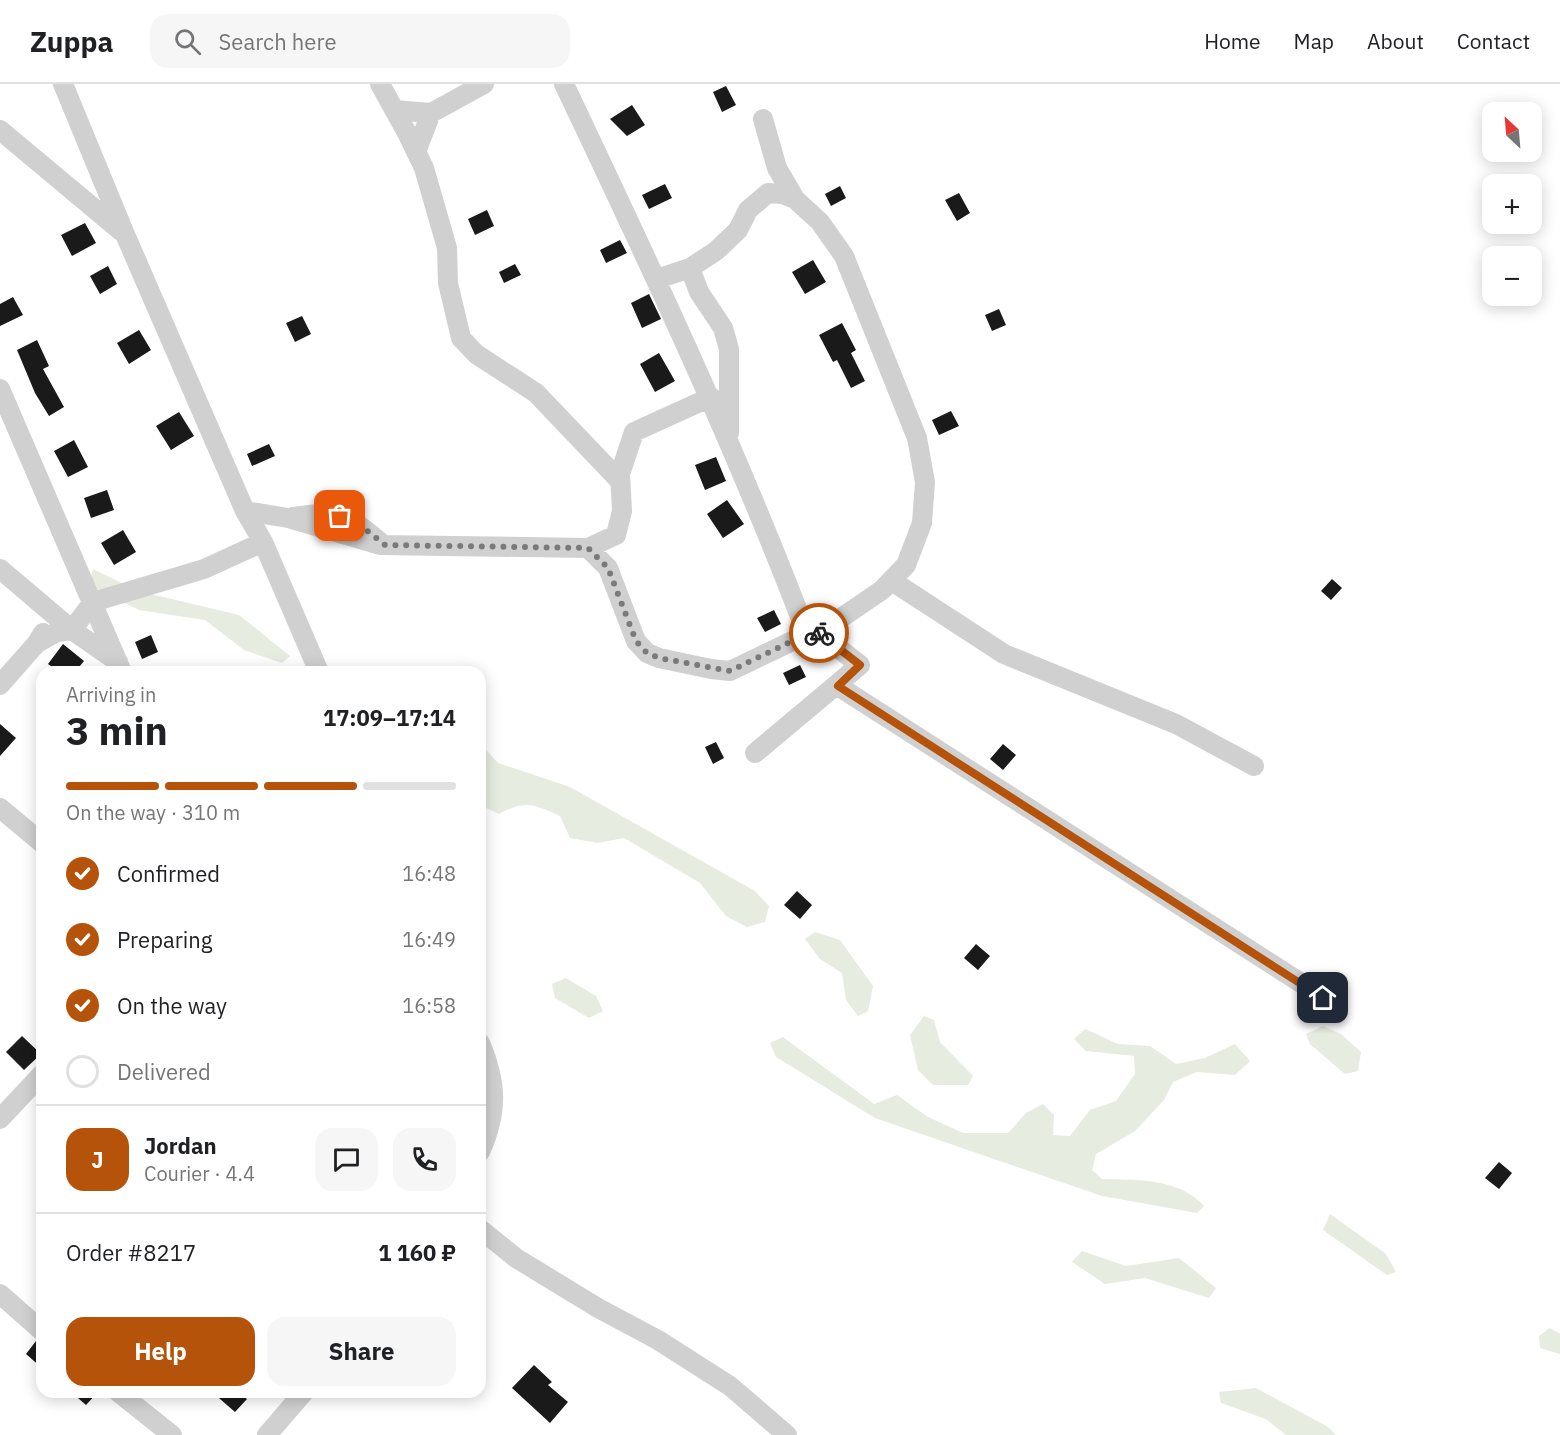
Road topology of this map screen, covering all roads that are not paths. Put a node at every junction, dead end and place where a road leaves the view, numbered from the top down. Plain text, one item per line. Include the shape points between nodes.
1 (63, 84) edge
2 (380, 84) edge
3 (484, 84) edge
4 (564, 84) edge
5 (394, 110) junction
6 (430, 113) junction
7 (762, 119) dead end
8 (0, 130) edge
9 (416, 152) junction
10 (777, 168) junction
11 (768, 193) junction
12 (795, 199) junction
13 (124, 232) junction
14 (690, 268) junction
15 (657, 279) junction
16 (0, 389) edge
17 (715, 391) junction
18 (620, 481) junction
19 (245, 511) junction
20 (263, 542) junction
21 (588, 548) junction
22 (0, 569) edge
23 (892, 581) junction
24 (36, 599) junction
25 (93, 602) junction
26 (72, 630) junction
27 (815, 632) junction
28 (37, 643) junction
29 (119, 666) edge
30 (120, 666) edge
31 (316, 666) edge
32 (0, 685) edge
33 (838, 686) junction
34 (755, 753) dead end
35 (1254, 766) dead end
36 (0, 808) edge
37 (36, 838) edge
38 (1323, 998) dead end
39 (486, 1060) edge
40 (36, 1080) edge
41 (0, 1119) edge
42 (486, 1137) edge
43 (486, 1234) edge
44 (0, 1294) edge
45 (36, 1325) edge
46 (126, 1398) edge
47 (299, 1398) edge
48 (172, 1435) edge
49 (267, 1435) edge
50 (787, 1435) edge

1 - 13 street
2 - 5 street
3 - 6 street
4 - 15 street
5 - 6 street
5 - 9 street
6 - 9 street
7 - 10 street
8 - 13 street
9 - 18 street via 447,248 448,283 461,338 476,354 536,393
10 - 11 street via 776,180
10 - 12 street
11 - 12 street
11 - 14 street via 748,210 738,230
12 - 23 street via 820,222 844,256 917,438 925,482 922,523 906,565
13 - 19 street
14 - 15 street
14 - 17 street via 699,292 723,328 729,349
15 - 17 street
16 - 25 street
17 - 18 street via 634,432
17 - 27 street via 728,442 766,526 804,627
18 - 21 street via 622,511 616,535
19 - 20 street
19 - 21 street via 288,518 385,545
20 - 25 street via 204,568
20 - 31 street
21 - 27 street via 608,568 636,641 647,653 659,658 730,671
22 - 24 street
23 - 27 street
23 - 35 street via 1004,654 1176,724
24 - 26 street
24 - 28 street via 45,628
25 - 26 street
25 - 30 street
26 - 28 street via 57,632
26 - 29 street
27 - 33 street via 860,665
28 - 32 street
33 - 34 street
33 - 38 street
36 - 37 street
39 - 42 street via 494,1082 493,1120
40 - 41 street
43 - 50 street via 516,1258 730,1386
44 - 45 street
46 - 48 street
47 - 49 street

